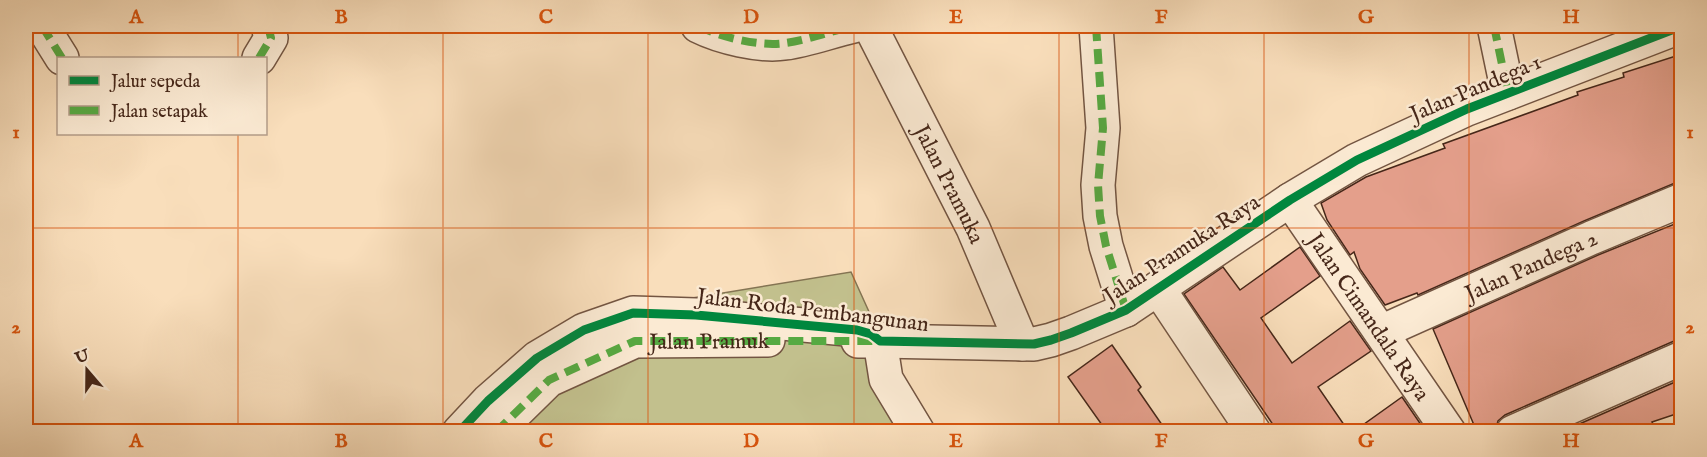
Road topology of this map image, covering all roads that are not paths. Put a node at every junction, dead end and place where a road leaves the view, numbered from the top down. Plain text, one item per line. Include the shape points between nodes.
1 (42, 26) edge
2 (268, 26) edge
3 (698, 26) edge
4 (854, 26) edge
5 (870, 26) edge
6 (1096, 26) edge
7 (1494, 26) edge
8 (1682, 26) edge
9 (61, 57) edge
10 (260, 57) edge
11 (1508, 93) junction
12 (1290, 200) junction
13 (1682, 200) edge
14 (1158, 288) junction
15 (1126, 310) junction
16 (1381, 332) junction
17 (880, 341) junction
18 (1022, 344) junction
19 (1682, 358) edge
20 (459, 432) edge
21 (496, 432) edge
22 (918, 432) edge
23 (1254, 432) edge
24 (1449, 432) edge
25 (1513, 432) edge

1 - 9 street
2 - 10 street via 271,38
3 - 4 street via 759,44 784,44
5 - 18 street, Jalan Pramuka via 973,228
6 - 15 street via 1103,128 1098,185 1100,216
7 - 11 street
8 - 11 street, Jalan Pandega 1
11 - 12 street, Jalan Pandega 1 via 1357,160
12 - 14 street, Jalan Pramuka Raya
12 - 16 street, Jalan Cimandala Raya
13 - 16 street, Jalan Pandega 2
14 - 15 street, Jalan Pramuka Raya
14 - 23 street
15 - 18 street, Jalan Pramuka Raya via 1052,340
16 - 24 street, Jalan Cimandala Raya
17 - 18 street, Jalan Roda Pembangunan
17 - 20 street, Jalan Roda Pembangunan via 857,330 633,313 584,330 537,358
17 - 21 street, Jalan Pramuk via 635,340 549,380
17 - 22 street via 886,379
19 - 25 street

